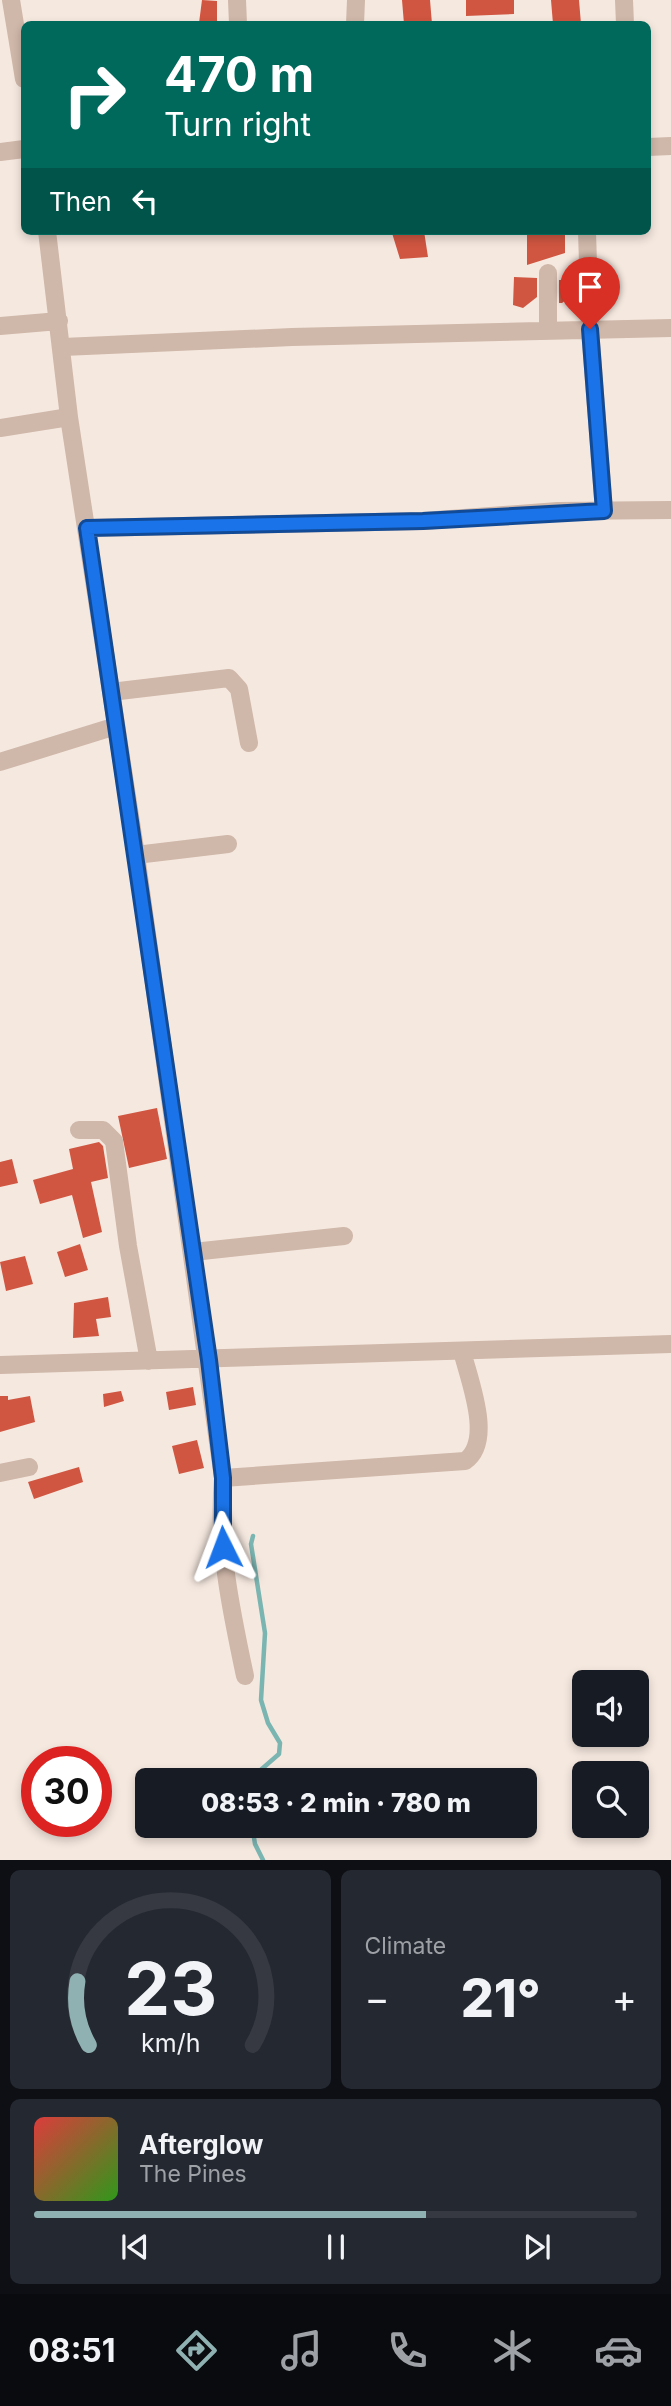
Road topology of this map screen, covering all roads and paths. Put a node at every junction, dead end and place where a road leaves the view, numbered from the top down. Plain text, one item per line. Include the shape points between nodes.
1 (11, 0) edge
2 (237, 0) edge
3 (356, 0) edge
4 (624, 0) edge
5 (238, 21) edge
6 (355, 21) edge
7 (625, 21) edge
8 (21, 61) edge
9 (651, 146) edge
10 (671, 146) edge
11 (21, 149) edge
12 (0, 152) edge
13 (48, 235) edge
14 (587, 235) edge
15 (548, 273) dead end
16 (59, 321) junction
17 (0, 326) edge
18 (671, 328) edge
19 (590, 329) junction
20 (548, 330) junction
21 (62, 348) junction
22 (69, 417) junction
23 (0, 428) edge
24 (671, 510) edge
25 (604, 511) junction
26 (87, 528) junction
27 (111, 692) junction
28 (116, 726) junction
29 (249, 743) dead end
30 (1, 757) edge
31 (228, 844) dead end
32 (136, 855) junction
33 (79, 1130) dead end
34 (344, 1236) dead end
35 (193, 1252) junction
36 (671, 1344) edge
37 (462, 1351) junction
38 (209, 1360) junction
39 (149, 1362) junction
40 (0, 1366) edge
41 (29, 1467) dead end
42 (0, 1473) edge
43 (223, 1478) junction
44 (245, 1676) dead end

1 - 8 street
2 - 5 street
3 - 6 street
4 - 7 street
9 - 10 street
11 - 12 street
13 - 16 street
14 - 19 street
15 - 20 street
16 - 17 street
16 - 21 street
18 - 19 street
19 - 20 street
19 - 25 street
20 - 21 street
21 - 22 street
22 - 23 street
22 - 26 street
24 - 25 street
25 - 26 street via 423,521
26 - 27 street
27 - 28 street
27 - 29 street via 229,678 239,689
28 - 30 street
28 - 32 street
31 - 32 street
32 - 35 street
33 - 39 street via 108,1133 116,1147
34 - 35 street
35 - 38 street
36 - 37 street
37 - 38 street
37 - 43 street via 480,1435 476,1453 465,1461
38 - 39 street
38 - 43 street
39 - 40 street
41 - 42 street
43 - 44 street via 223,1547

